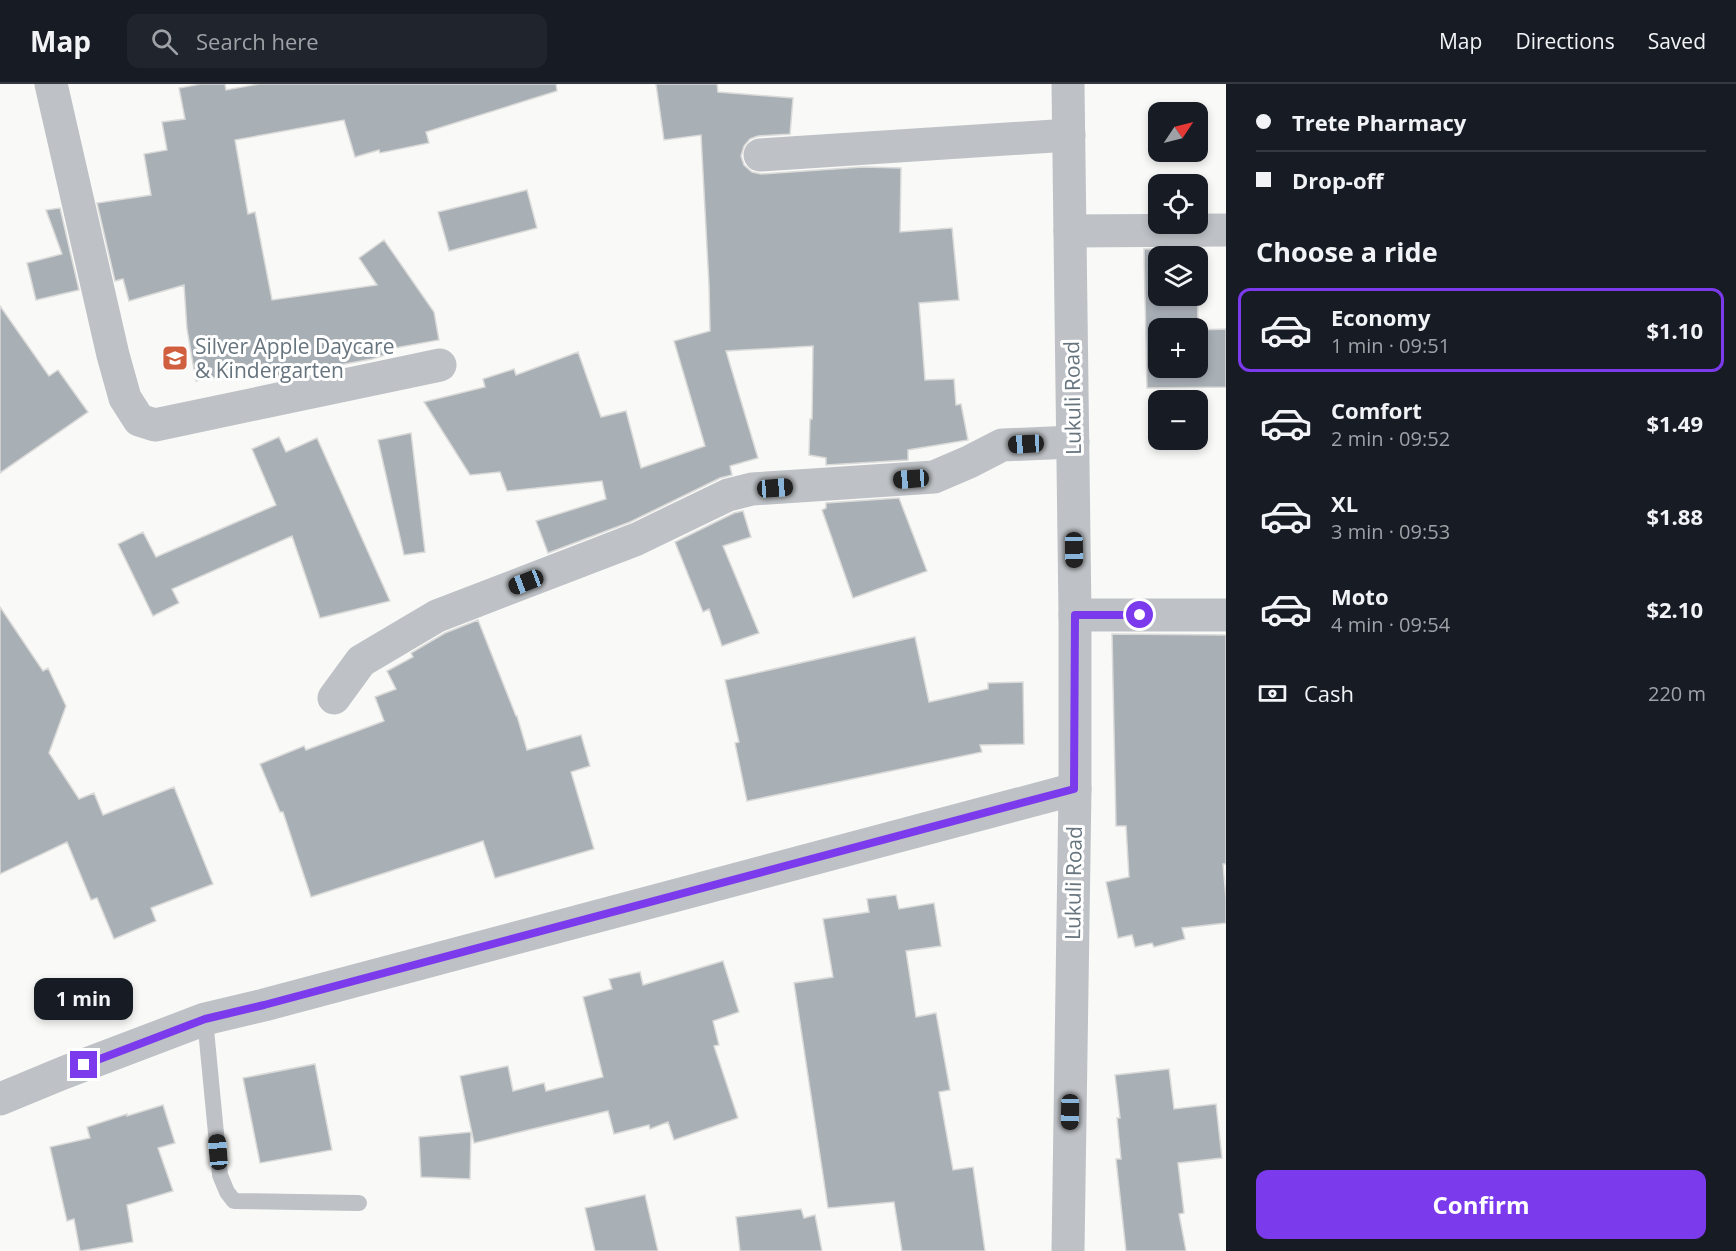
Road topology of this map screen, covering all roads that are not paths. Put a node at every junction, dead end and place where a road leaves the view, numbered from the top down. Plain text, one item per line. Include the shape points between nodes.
1 (51, 84) edge
2 (1068, 84) edge
3 (1069, 135) junction
4 (760, 155) dead end
5 (1226, 230) edge
6 (1070, 231) junction
7 (440, 365) dead end
8 (1073, 442) junction
9 (1075, 615) junction
10 (1226, 615) edge
11 (334, 698) dead end
12 (1074, 789) junction
13 (205, 1019) junction
14 (0, 1099) edge
15 (358, 1203) dead end
16 (1068, 1251) edge

1 - 7 street via 113,355 125,398 139,420 155,425
2 - 3 street, Lukuli Road
3 - 4 street
3 - 6 street, Lukuli Road
5 - 6 street
6 - 8 street, Lukuli Road
8 - 9 street, Lukuli Road
8 - 11 street via 1002,445 934,477 752,489 728,495 637,539 437,616 361,661
9 - 10 street
9 - 12 street, Lukuli Road
12 - 13 street
12 - 16 street, Lukuli Road
13 - 14 street
13 - 15 lane via 220,1175 234,1201

